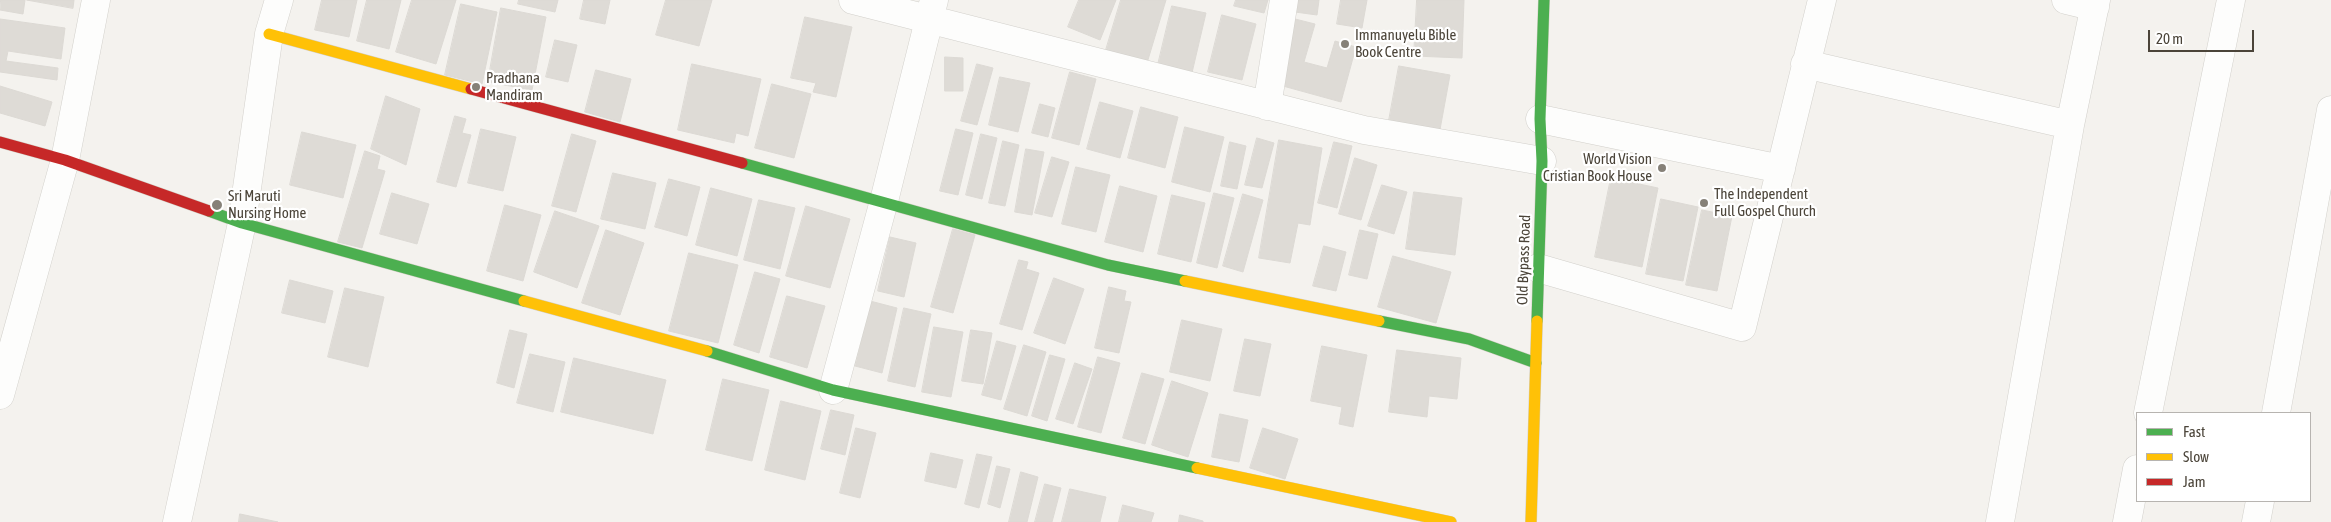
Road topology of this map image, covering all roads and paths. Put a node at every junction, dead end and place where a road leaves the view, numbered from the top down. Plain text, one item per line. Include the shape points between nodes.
1 (96, 0) edge
2 (279, 0) edge
3 (853, 0) edge
4 (1284, 0) edge
5 (1544, 0) edge
6 (1822, 0) edge
7 (2066, 0) edge
8 (2231, 0) edge
9 (2096, 3) edge
10 (932, 10) edge
11 (269, 34) junction
12 (1805, 64) junction
13 (1267, 106) junction
14 (2331, 110) edge
15 (1540, 119) junction
16 (2070, 125) junction
17 (0, 142) edge
18 (65, 160) junction
19 (1542, 160) junction
20 (1781, 169) junction
21 (884, 201) junction
22 (242, 223) junction
23 (1538, 268) junction
24 (1536, 363) junction
25 (833, 390) junction
26 (0, 394) edge
27 (2148, 412) edge
28 (2276, 412) edge
29 (2136, 474) edge
30 (2260, 502) edge
31 (177, 522) edge
32 (1452, 522) edge
33 (1532, 522) edge
34 (2000, 522) edge
35 (2127, 522) edge
36 (2256, 522) edge

1 - 18 street
2 - 11 street
3 - 10 street
4 - 13 street
5 - 15 street, Old Bypass Road
6 - 12 street
7 - 9 street
8 - 27 street
9 - 16 street
10 - 13 street
10 - 21 street
11 - 21 street
11 - 22 street
12 - 16 street
12 - 20 street
13 - 19 street via 1364,130
14 - 28 street
15 - 19 street, Old Bypass Road
15 - 20 street
16 - 34 street
17 - 18 street
18 - 22 street
18 - 26 street
19 - 23 street, Old Bypass Road
20 - 23 street via 1742,327
21 - 24 street via 1108,265 1469,338
21 - 25 street
22 - 25 street via 712,352
22 - 31 street
23 - 24 street, Old Bypass Road
24 - 33 street, Old Bypass Road
25 - 32 street
29 - 35 street
30 - 36 street

